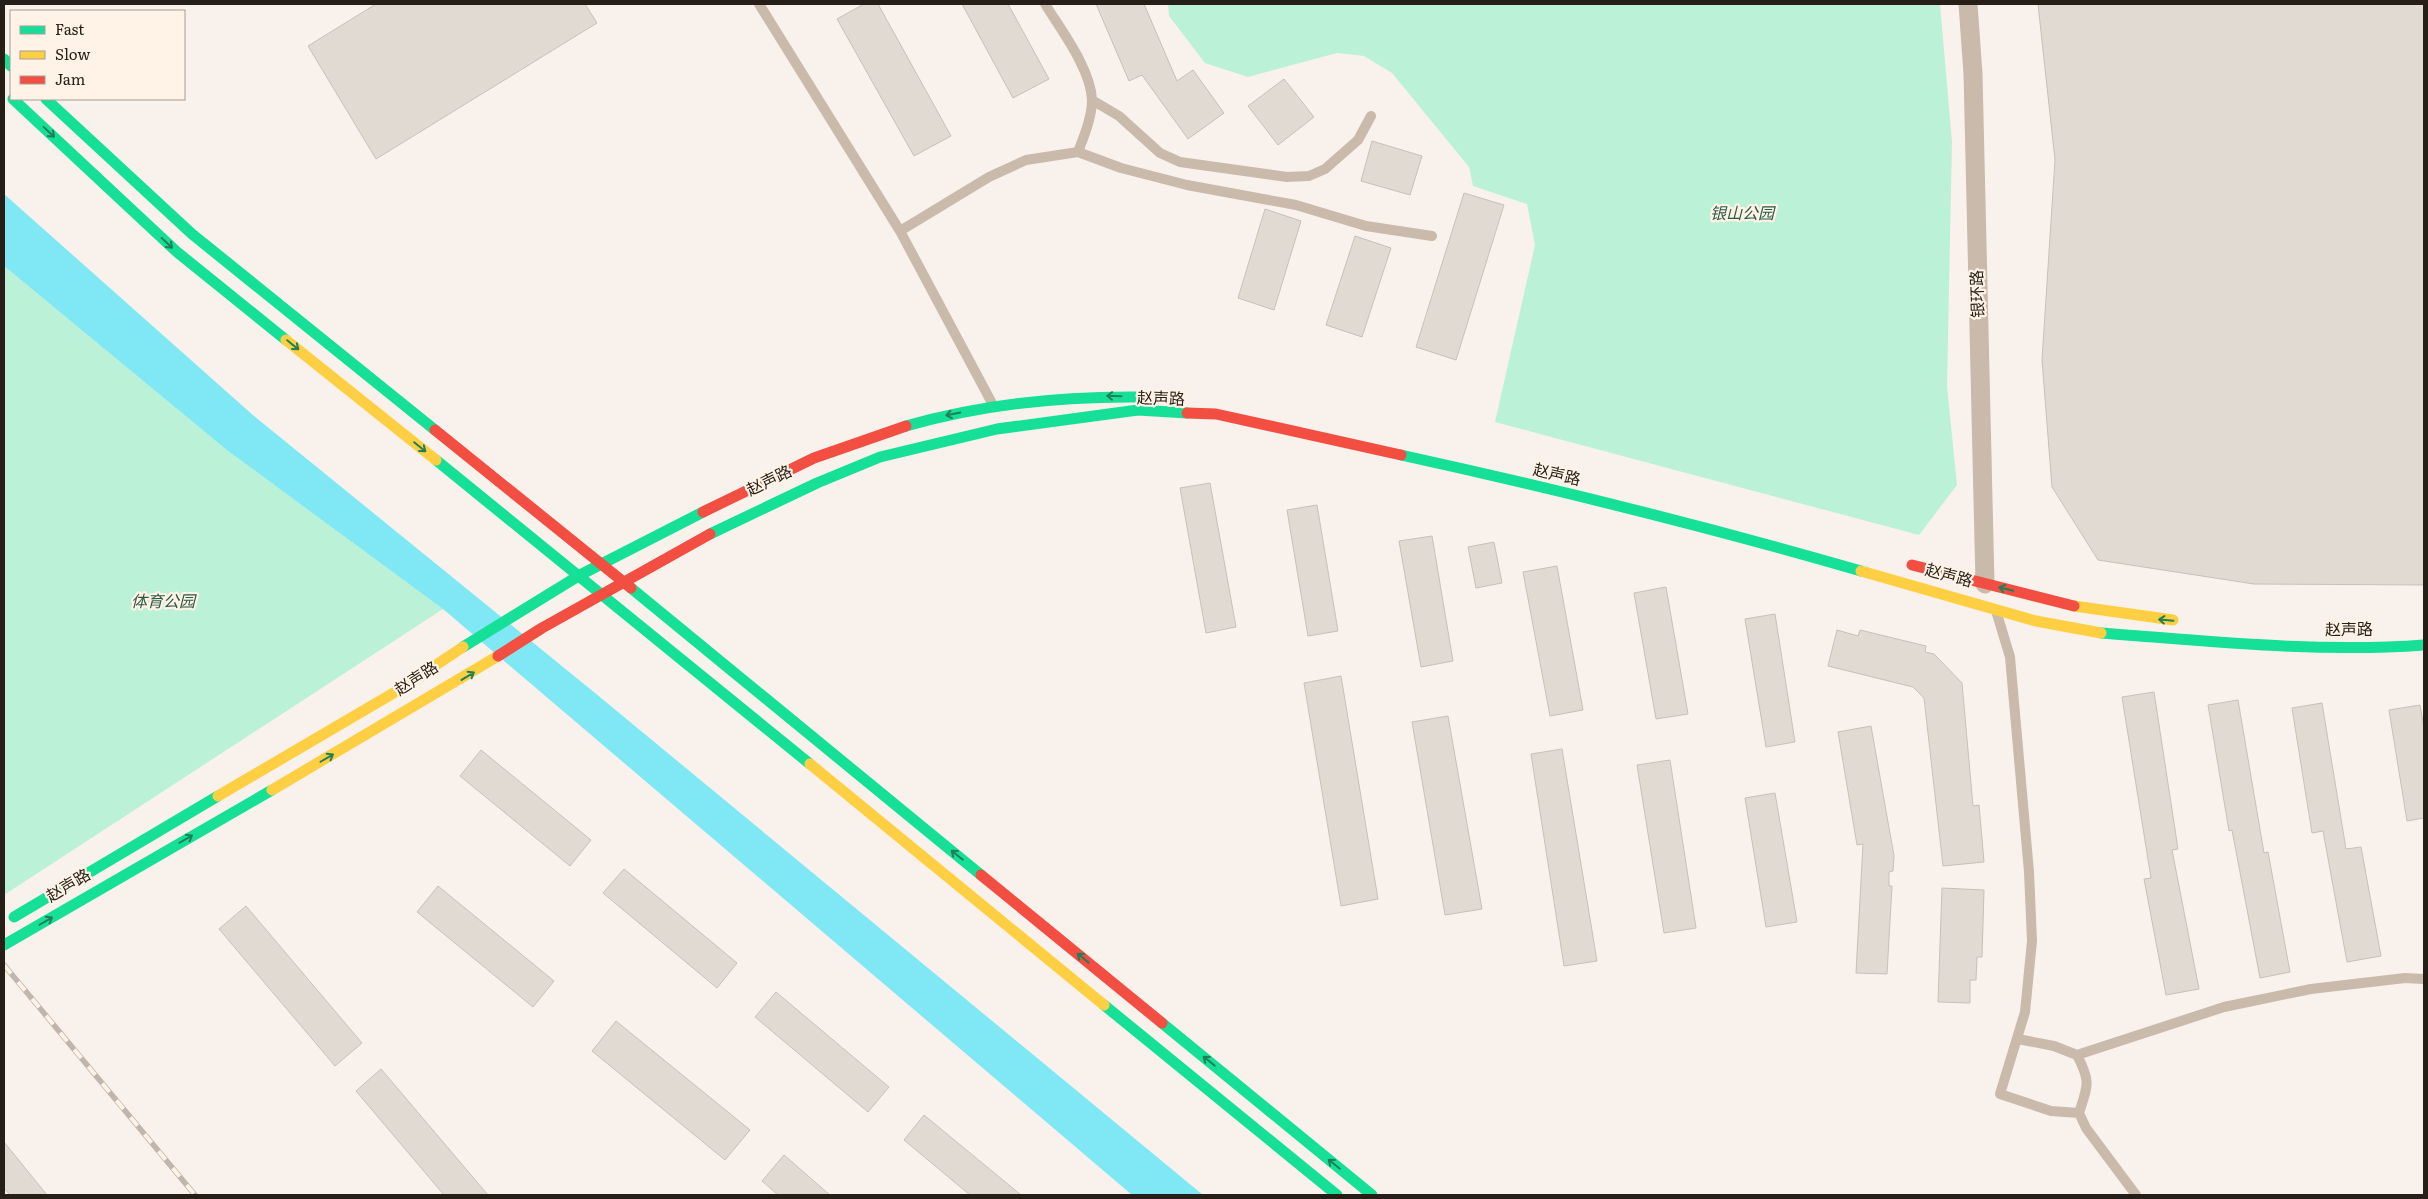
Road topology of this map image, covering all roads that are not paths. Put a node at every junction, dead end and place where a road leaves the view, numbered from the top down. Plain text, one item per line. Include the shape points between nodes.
1 (759, 4) edge
2 (1045, 4) edge
3 (1968, 4) edge
4 (14, 100) edge
5 (47, 100) edge
6 (1092, 100) junction
7 (1370, 116) dead end
8 (1078, 152) junction
9 (900, 231) junction
10 (1432, 236) dead end
11 (1152, 397) dead end
12 (994, 405) junction
13 (1900, 562) dead end
14 (602, 564) junction
15 (580, 576) junction
16 (624, 582) junction
17 (1985, 584) junction
18 (602, 594) junction
19 (1995, 609) junction
20 (2185, 621) dead end
21 (2424, 645) edge
22 (4, 923) edge
23 (4, 945) edge
24 (2424, 978) edge
25 (2018, 1039) junction
26 (2077, 1055) junction
27 (2079, 1113) junction
28 (1337, 1195) edge
29 (1372, 1195) edge
30 (2136, 1195) edge

1 - 9 lane
2 - 6 lane via 1085,71
3 - 17 street, 银环路 via 1973,74
4 -> 15 street via 177,252
5 - 14 street via 192,234
6 - 7 lane via 1119,116 1160,153 1180,162 1287,177 1309,176 1326,169 1358,140
6 - 8 lane
8 - 9 lane via 1026,160 989,177
8 - 10 lane via 1121,168 1187,185 1296,205 1366,226
9 - 12 lane
11 -> 12 street, 赵声路 via 1096,395
12 -> 14 street, 赵声路 via 897,428 833,450
13 - 17 street, 赵声路
14 - 15 street, 赵声路
14 - 16 street
15 - 18 street
15 - 22 street, 赵声路 via 397,691
16 - 18 street
16 - 19 street via 722,528 880,457 997,429 1138,410 1216,414 1443,463 1750,539
29 -> 16 street
17 - 19 lane
20 -> 17 street, 赵声路 via 2148,618 2059,602
23 -> 18 street via 463,679
18 - 28 street
19 - 21 street via 2092,632 2240,644 2386,648
19 - 25 lane via 2010,657 2029,872 2032,941 2025,1012
24 - 26 lane via 2311,989 2224,1007
25 - 26 lane via 2054,1046
25 - 27 lane via 2000,1094 2051,1111
26 - 27 lane via 2088,1076
27 - 30 lane via 2086,1128

